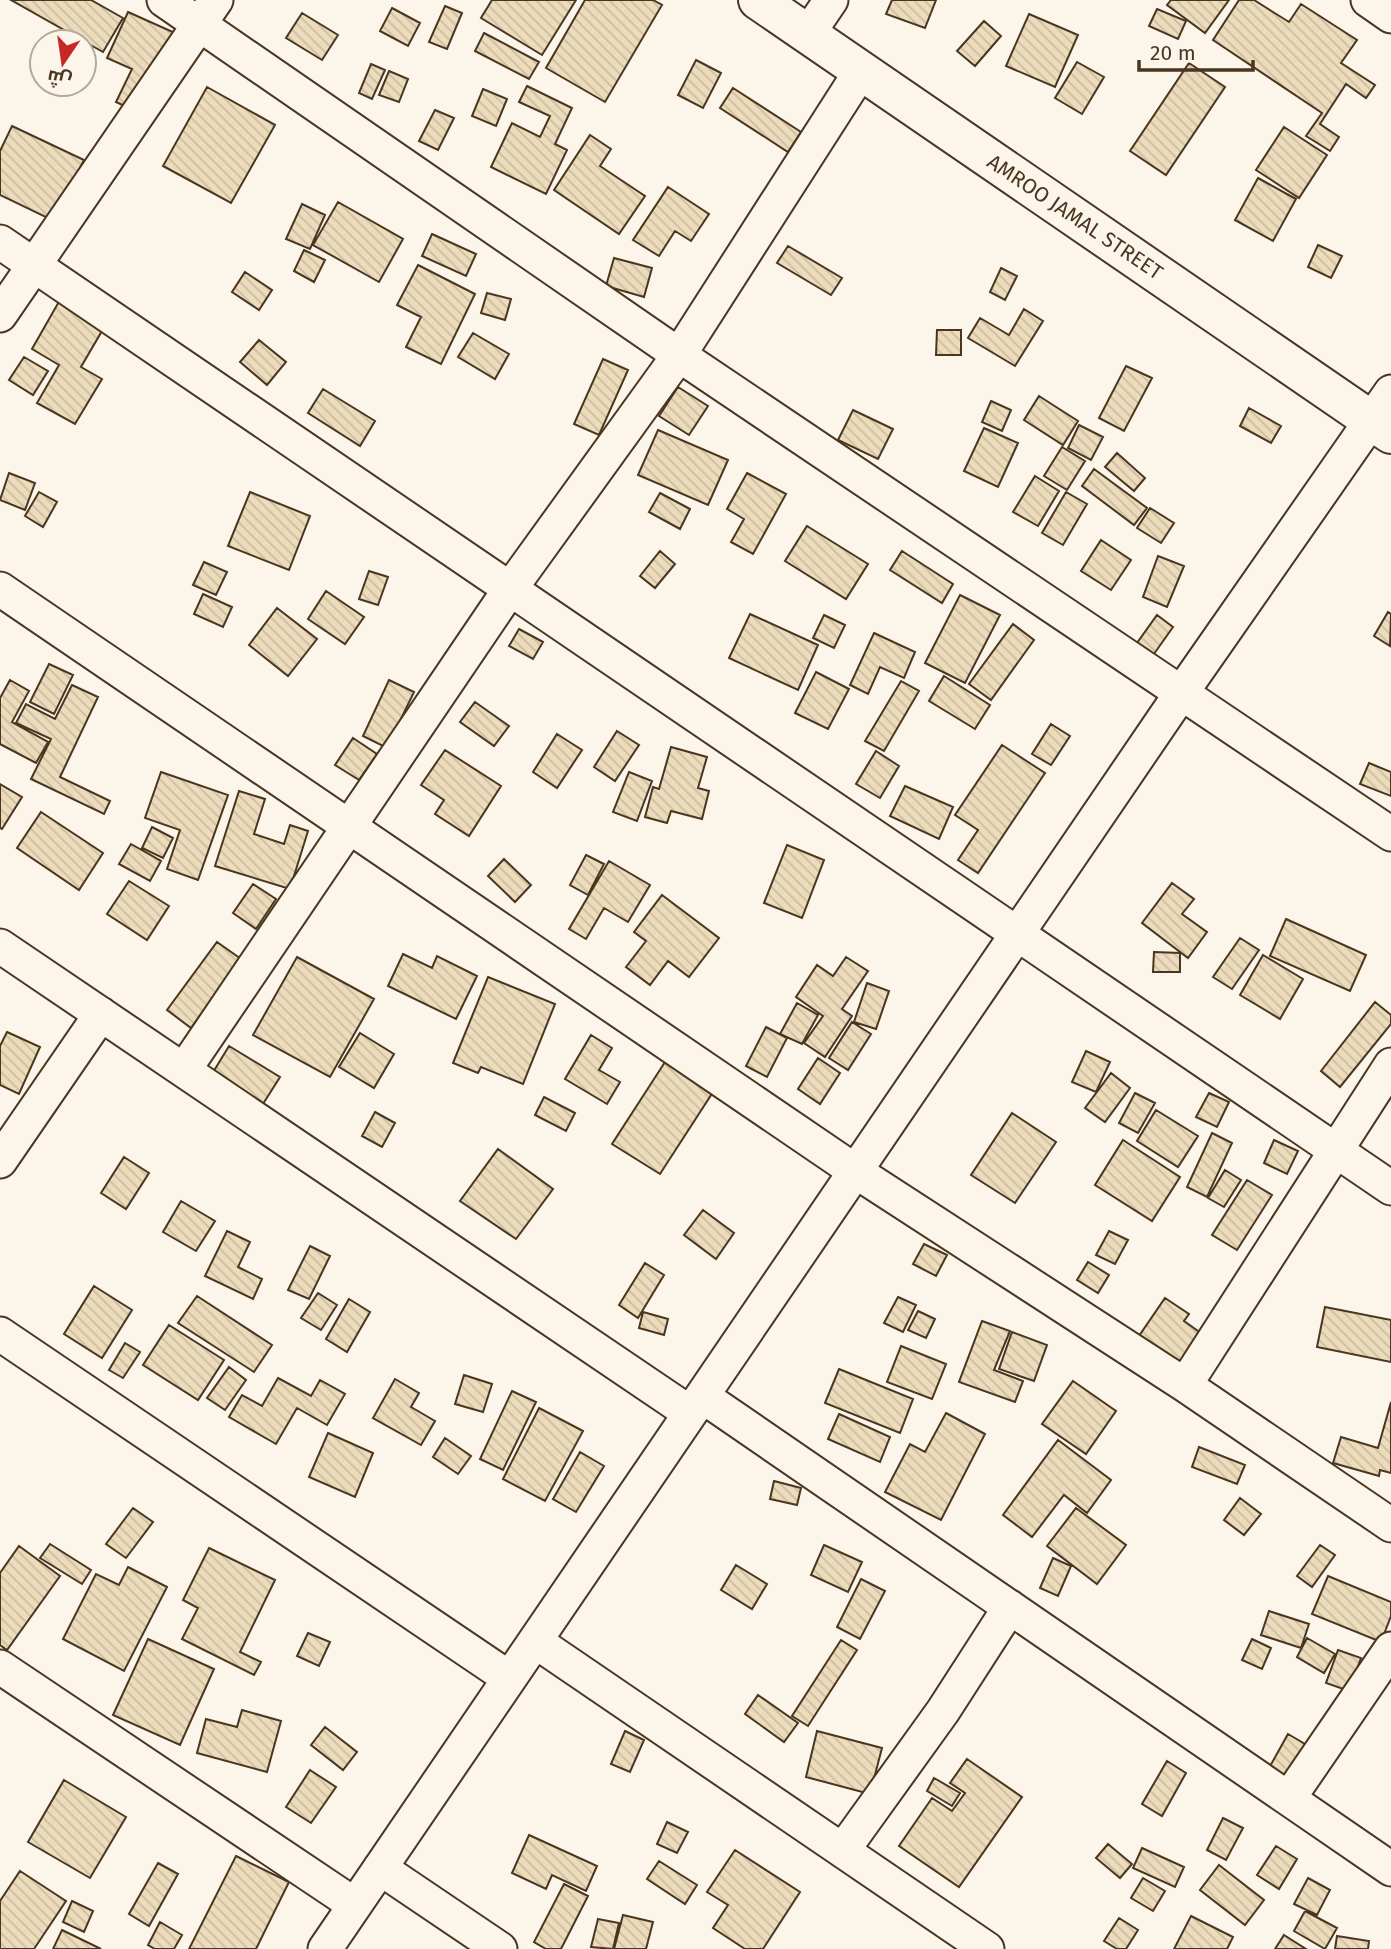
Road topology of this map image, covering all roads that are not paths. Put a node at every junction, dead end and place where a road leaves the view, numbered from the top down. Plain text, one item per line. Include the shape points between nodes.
1 (164, 0) edge
2 (758, 0) edge
3 (831, 0) edge
4 (1368, 0) edge
5 (208, 12) edge
6 (1391, 16) edge
7 (808, 34) junction
8 (861, 71) junction
9 (0, 242) edge
10 (34, 265) junction
11 (0, 315) edge
12 (679, 355) junction
13 (1385, 416) edge
14 (0, 589) edge
15 (510, 589) junction
16 (1182, 692) junction
17 (349, 827) junction
18 (1391, 834) edge
19 (1017, 934) junction
20 (0, 946) edge
21 (101, 1014) junction
22 (1391, 1065) edge
23 (184, 1070) junction
24 (1336, 1151) junction
25 (0, 1161) edge
26 (855, 1171) junction
27 (1391, 1188) edge
28 (0, 1334) edge
29 (1185, 1385) junction
30 (696, 1405) junction
31 (1391, 1525) edge
32 (1010, 1608) junction
33 (535, 1641) junction
34 (1391, 1649) edge
35 (0, 1667) edge
36 (509, 1678) junction
37 (1289, 1798) junction
38 (843, 1850) junction
39 (380, 1868) junction
40 (1391, 1868) edge
41 (355, 1905) junction
42 (325, 1949) edge
43 (500, 1949) edge
44 (987, 1949) edge

1 - 5 street
2 - 7 street, AMROO JAMAL STREET
3 - 7 street
4 - 6 street
5 - 10 street
5 - 12 street
7 - 8 street, AMROO JAMAL STREET
8 - 12 street
8 - 13 street, AMROO JAMAL STREET
9 - 10 street
10 - 11 street
10 - 15 street
12 - 15 street
12 - 16 street
13 - 16 street
14 - 17 street
15 - 17 street
15 - 19 street
16 - 18 street
16 - 19 street
17 - 23 street
17 - 26 street
19 - 24 street
19 - 26 street
20 - 21 street
21 - 23 street
21 - 25 street
22 - 24 street
23 - 30 street
24 - 27 street
24 - 29 street
26 - 29 street
26 - 30 street
28 - 36 street
29 - 31 street
30 - 32 street
30 - 33 street
32 - 37 street
32 - 38 street via 943,1712
33 - 36 street
33 - 38 street
34 - 37 street
35 - 41 street
36 - 39 street
37 - 40 street
38 - 44 street
39 - 41 street
39 - 43 street
41 - 42 street

